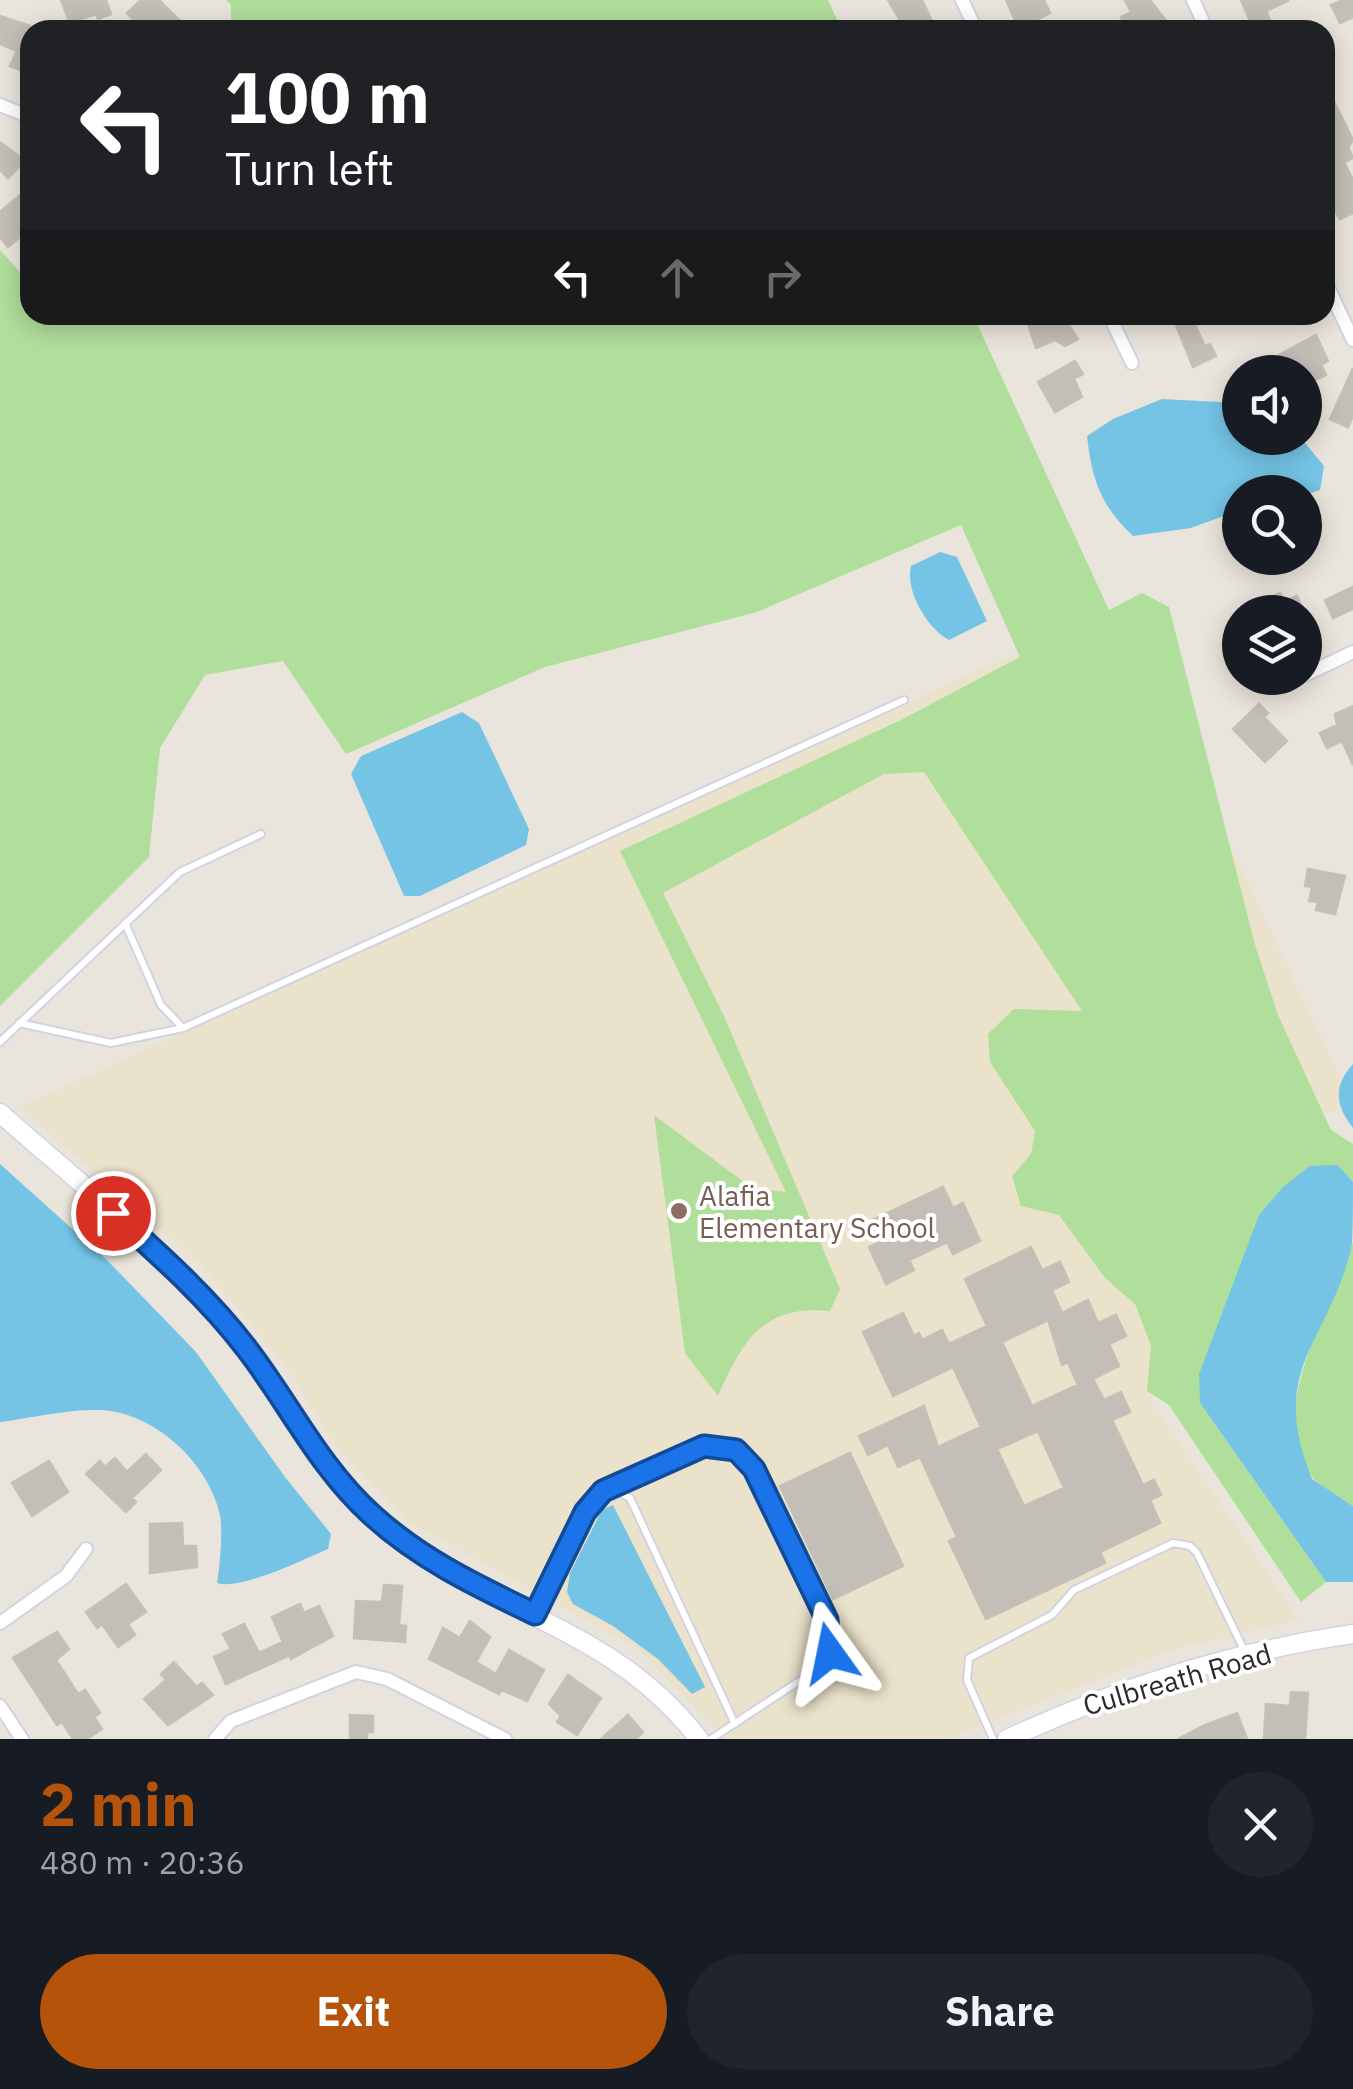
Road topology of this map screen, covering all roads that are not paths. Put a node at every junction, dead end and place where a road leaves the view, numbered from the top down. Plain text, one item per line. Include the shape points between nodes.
1 (1335, 303) edge
2 (1114, 325) edge
3 (1353, 340) edge
4 (1132, 363) dead end
5 (1353, 652) edge
6 (1322, 667) edge
7 (904, 700) dead end
8 (261, 834) dead end
9 (125, 923) junction
10 (19, 1023) junction
11 (183, 1028) junction
12 (0, 1042) edge
13 (0, 1112) edge
14 (610, 1486) junction
15 (86, 1549) dead end
16 (535, 1614) junction
17 (0, 1622) edge
18 (1353, 1634) edge
19 (1247, 1658) junction
20 (0, 1706) edge
21 (735, 1724) junction
22 (22, 1739) edge
23 (215, 1739) edge
24 (504, 1739) edge
25 (699, 1739) edge
26 (711, 1739) edge
27 (992, 1739) edge
28 (1007, 1739) edge

1 - 3 street
2 - 4 street
5 - 6 street
7 - 11 lane
8 - 9 lane via 180,872
9 - 10 lane
9 - 11 lane via 160,1005
10 - 11 lane via 110,1044
10 - 12 lane
13 - 16 street via 207,1302 262,1369 312,1448 370,1514 431,1561
14 - 16 lane via 585,1512
14 - 21 lane via 630,1498
14 - 21 lane via 704,1446 736,1450 754,1469 827,1620 831,1644 819,1668
15 - 17 street via 66,1576
16 - 25 street via 637,1673
18 - 19 street, Culbreath Road
19 - 27 lane via 1197,1553 1172,1543 1074,1590 1052,1615 969,1658 967,1680
19 - 28 street, Culbreath Road via 1076,1707
20 - 22 street
21 - 26 lane
23 - 24 street via 231,1721 356,1672 387,1679

